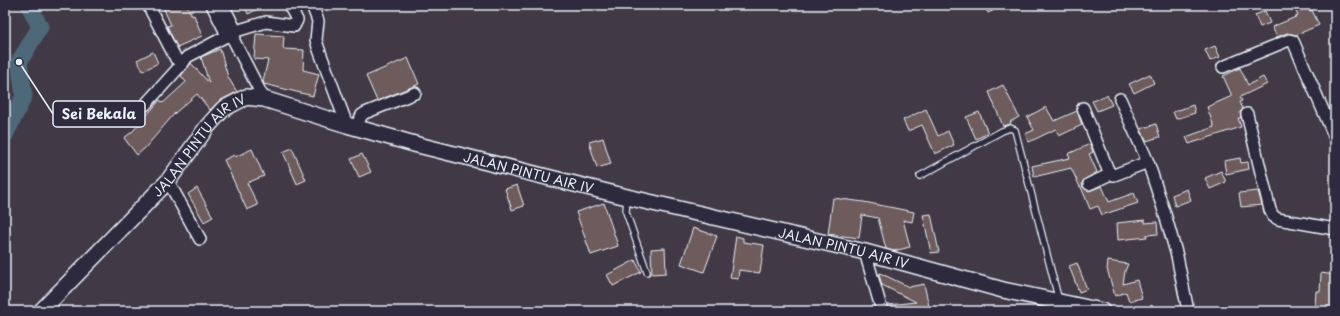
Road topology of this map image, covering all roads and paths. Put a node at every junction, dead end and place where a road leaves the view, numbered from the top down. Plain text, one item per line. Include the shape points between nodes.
1 (148, 5) edge
2 (212, 5) edge
3 (223, 5) edge
4 (290, 5) edge
5 (312, 5) edge
6 (232, 35) junction
7 (183, 63) junction
8 (1223, 67) dead end
9 (415, 93) dead end
10 (264, 99) junction
11 (1120, 99) dead end
12 (145, 105) dead end
13 (1082, 108) dead end
14 (1247, 114) dead end
15 (351, 127) junction
16 (1335, 138) edge
17 (1148, 162) junction
18 (1111, 174) junction
19 (920, 176) dead end
20 (168, 181) junction
21 (1089, 184) dead end
22 (627, 197) junction
23 (1335, 229) edge
24 (200, 239) dead end
25 (865, 252) junction
26 (647, 272) dead end
27 (1059, 302) junction
28 (41, 311) edge
29 (882, 311) edge
30 (1102, 311) edge
31 (1188, 311) edge

1 - 7 street via 176,59
2 - 6 street
3 - 6 street
4 - 6 street via 297,22 294,26 266,22
5 - 15 street via 318,21 318,47
6 - 7 street via 187,57
6 - 10 street
7 - 12 street
8 - 16 street via 1289,40 1293,41
9 - 15 street via 365,113
10 - 15 main road, JALAN PINTU AIR IV
10 - 20 main road, JALAN PINTU AIR IV via 246,97 224,109 207,127
11 - 17 street
13 - 18 street
14 - 23 street via 1273,216
15 - 22 main road, JALAN PINTU AIR IV
17 - 18 street
17 - 31 street via 1172,234
18 - 21 street
19 - 27 lane via 1002,131 1010,128 1014,130
20 - 24 street
20 - 28 main road, JALAN PINTU AIR IV
22 - 25 main road, JALAN PINTU AIR IV
22 - 26 lane via 626,212
25 - 27 main road, JALAN PINTU AIR IV via 1002,290
25 - 29 street
27 - 30 main road, JALAN PINTU AIR IV

